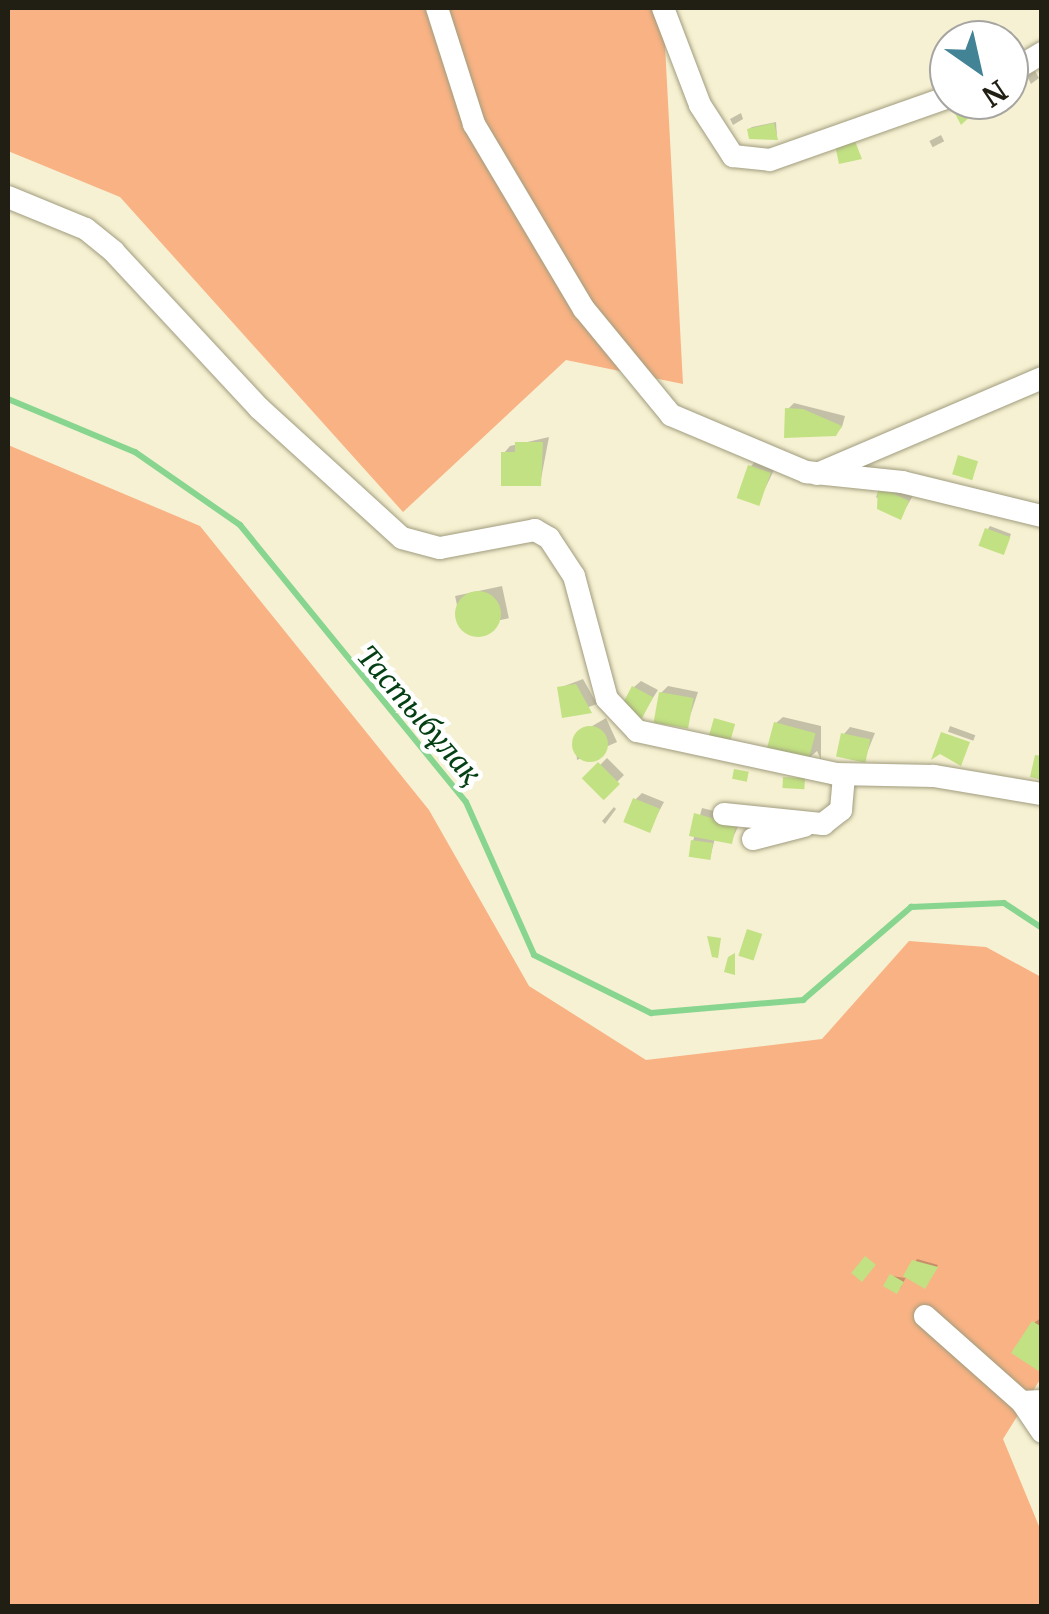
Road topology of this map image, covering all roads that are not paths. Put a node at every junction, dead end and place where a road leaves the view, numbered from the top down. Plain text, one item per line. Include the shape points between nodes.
1 (437, 8) edge
2 (663, 8) edge
3 (929, 103) edge
4 (8, 198) edge
5 (1042, 378) edge
6 (817, 474) junction
7 (1042, 516) edge
8 (844, 774) junction
9 (1042, 794) edge
10 (724, 814) dead end
11 (804, 826) junction
12 (753, 839) dead end
13 (924, 1316) dead end
14 (1032, 1401) edge
15 (1042, 1432) edge

1 - 6 street via 474,124 628,367 671,415
2 - 3 street via 700,106 733,156 770,160
4 - 8 street via 86,229 114,252 259,408 402,538 440,548 536,530 550,538 574,576 622,722
5 - 6 street
6 - 7 street via 902,482
8 - 9 street
8 - 11 street via 842,810
10 - 11 street
11 - 12 street
13 - 14 street
14 - 15 street

